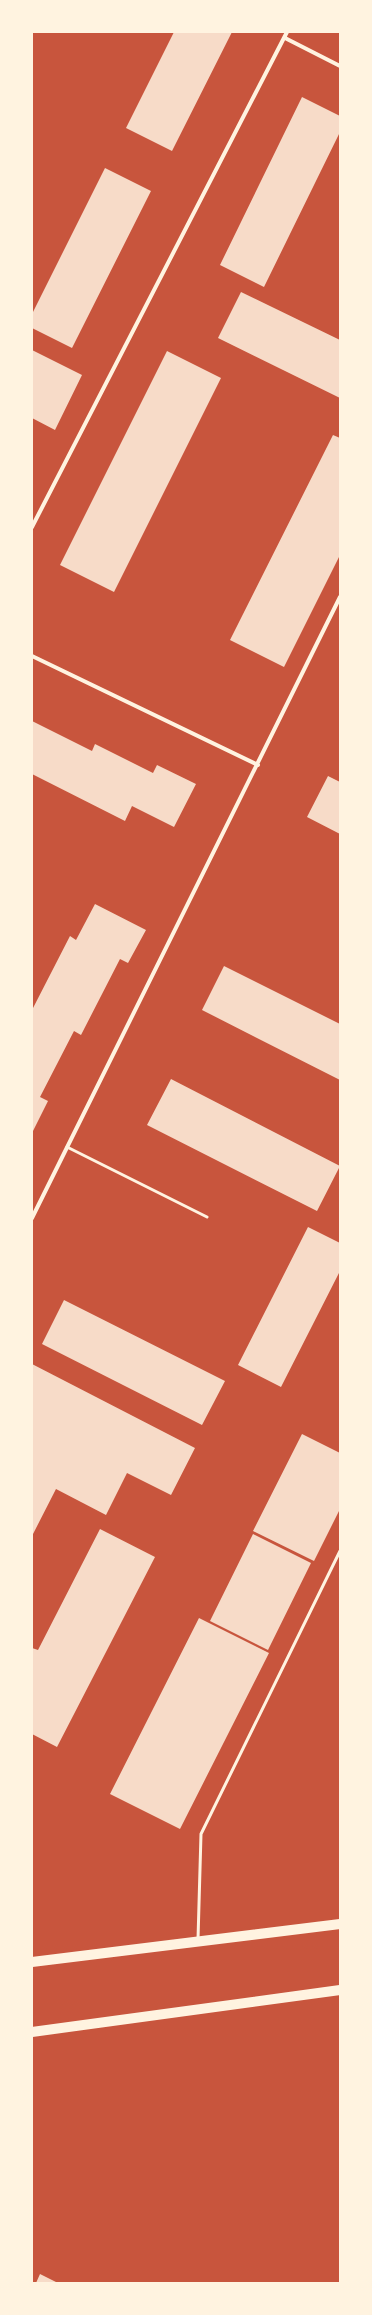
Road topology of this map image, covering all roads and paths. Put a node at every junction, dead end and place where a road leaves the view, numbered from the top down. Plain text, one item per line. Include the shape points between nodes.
1 (288, 32) edge
2 (285, 38) junction
3 (340, 66) edge
4 (32, 527) edge
5 (340, 597) edge
6 (32, 656) edge
7 (258, 765) junction
8 (67, 1147) junction
9 (32, 1218) edge
10 (207, 1218) dead end
11 (340, 1550) edge
12 (340, 1924) edge
13 (198, 1941) junction
14 (32, 1962) edge
15 (340, 1990) edge
16 (32, 2032) edge

1 - 2 street
2 - 3 street
2 - 4 street
5 - 7 street
6 - 7 street
7 - 8 street
8 - 9 street
8 - 10 lane
11 - 13 lane via 201,1834
12 - 13 main road
13 - 14 main road
15 - 16 main road

